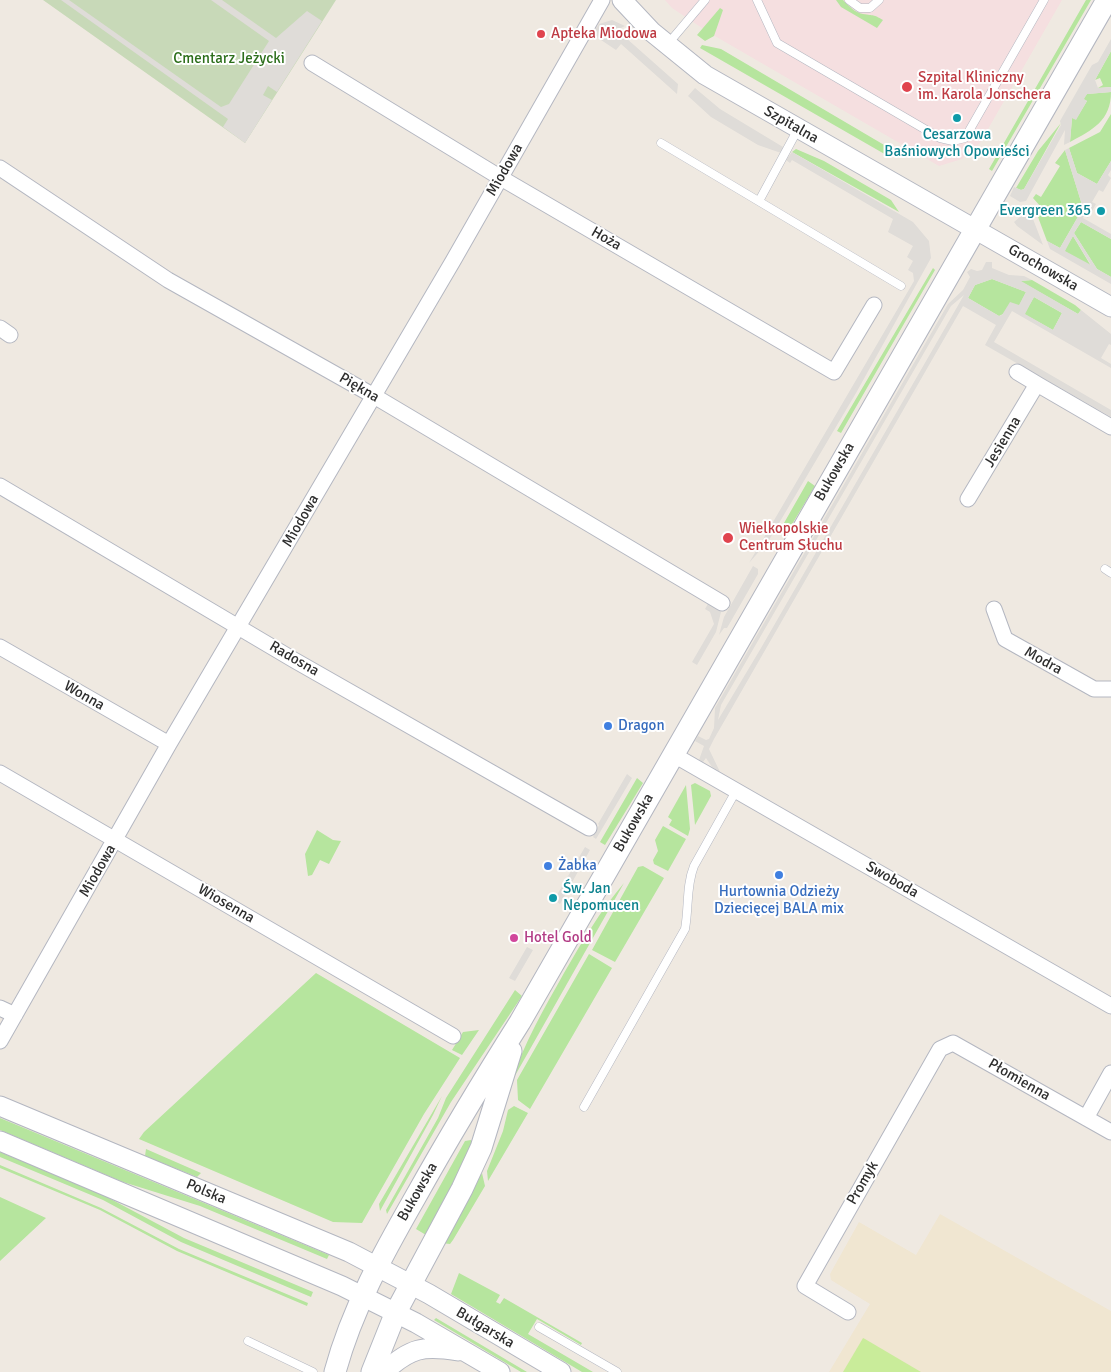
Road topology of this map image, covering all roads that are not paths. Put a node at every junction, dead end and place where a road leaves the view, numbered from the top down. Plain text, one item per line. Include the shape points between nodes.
1 (602, 0) edge
2 (622, 0) edge
3 (705, 0) edge
4 (757, 0) edge
5 (849, 0) edge
6 (879, 0) edge
7 (1044, 0) edge
8 (1107, 0) edge
9 (667, 45) junction
10 (312, 64) dead end
11 (798, 129) junction
12 (660, 143) dead end
13 (0, 168) edge
14 (501, 178) junction
15 (758, 201) junction
16 (975, 229) junction
17 (901, 286) dead end
18 (874, 305) dead end
19 (1111, 307) edge
20 (1017, 372) dead end
21 (1037, 384) junction
22 (374, 396) junction
23 (1111, 427) edge
24 (0, 486) edge
25 (968, 499) dead end
26 (722, 603) dead end
27 (994, 610) dead end
28 (240, 627) junction
29 (0, 648) edge
30 (1111, 689) edge
31 (169, 744) junction
32 (674, 755) junction
33 (0, 772) edge
34 (736, 791) junction
35 (590, 828) dead end
36 (115, 840) junction
37 (1111, 1006) edge
38 (0, 1008) edge
39 (15, 1015) junction
40 (520, 1022) junction
41 (453, 1036) dead end
42 (0, 1041) edge
43 (953, 1043) joint
44 (1111, 1073) edge
45 (0, 1106) edge
46 (584, 1107) dead end
47 (1086, 1118) junction
48 (1111, 1132) edge
49 (0, 1141) edge
50 (378, 1267) junction
51 (410, 1284) junction
52 (363, 1297) junction
53 (396, 1312) junction
54 (848, 1312) dead end
55 (539, 1327) dead end
56 (248, 1341) dead end
57 (466, 1352) junction
58 (335, 1371) edge
59 (313, 1372) edge
60 (372, 1372) edge
61 (384, 1372) edge
62 (500, 1372) edge
63 (561, 1372) edge
64 (617, 1372) edge

1 - 14 street, Miodowa
2 - 9 street, Szpitalna
3 - 9 lane
4 - 7 lane via 777,43 940,138 952,141 965,138
5 - 6 lane via 860,8 870,8
8 - 16 main road, Bukowska
9 - 11 street, Szpitalna via 705,75
10 - 14 street, Hoża
11 - 15 lane
11 - 16 street, Szpitalna
12 - 15 lane
13 - 22 street, Piękna via 168,280
14 - 18 street, Hoża via 834,372
14 - 22 street, Miodowa
15 - 17 lane
16 - 19 street, Grochowska
16 - 32 main road, Bukowska
20 - 21 street
21 - 23 street
21 - 25 street, Jesienna
22 - 26 street, Piękna
22 - 28 street, Miodowa
24 - 28 street, Radosna
27 - 30 street, Modra via 1005,639 1094,689
28 - 31 street, Miodowa
28 - 35 street, Radosna
29 - 31 street, Wonna
31 - 36 street, Miodowa
32 - 34 street, Swoboda
32 - 40 main road, Bukowska
33 - 36 street, Wiosenna
34 - 37 street, Swoboda
34 - 46 lane via 689,878 685,928
36 - 39 street, Miodowa
36 - 41 street, Wiosenna
38 - 39 street
39 - 42 street, Miodowa
40 - 50 main road, Bukowska via 473,1097
40 - 51 main road, Bukowska via 481,1148
43 - 47 street, Płomienna
43 - 54 street, Promyk via 940,1049 805,1286
44 - 47 street
45 - 50 street, Polska
47 - 48 street, Płomienna
49 - 52 street
50 - 51 street, Polska
50 - 52 main road, Bukowska
51 - 53 main road, Bukowska
51 - 63 street, Bułgarska
52 - 53 street
52 - 58 main road, Bukowska
53 - 57 street, Bułgarska
53 - 60 main road, Bukowska
55 - 64 lane
56 - 59 lane
57 - 61 street via 434,1347 411,1350
57 - 62 street, Bułgarska

